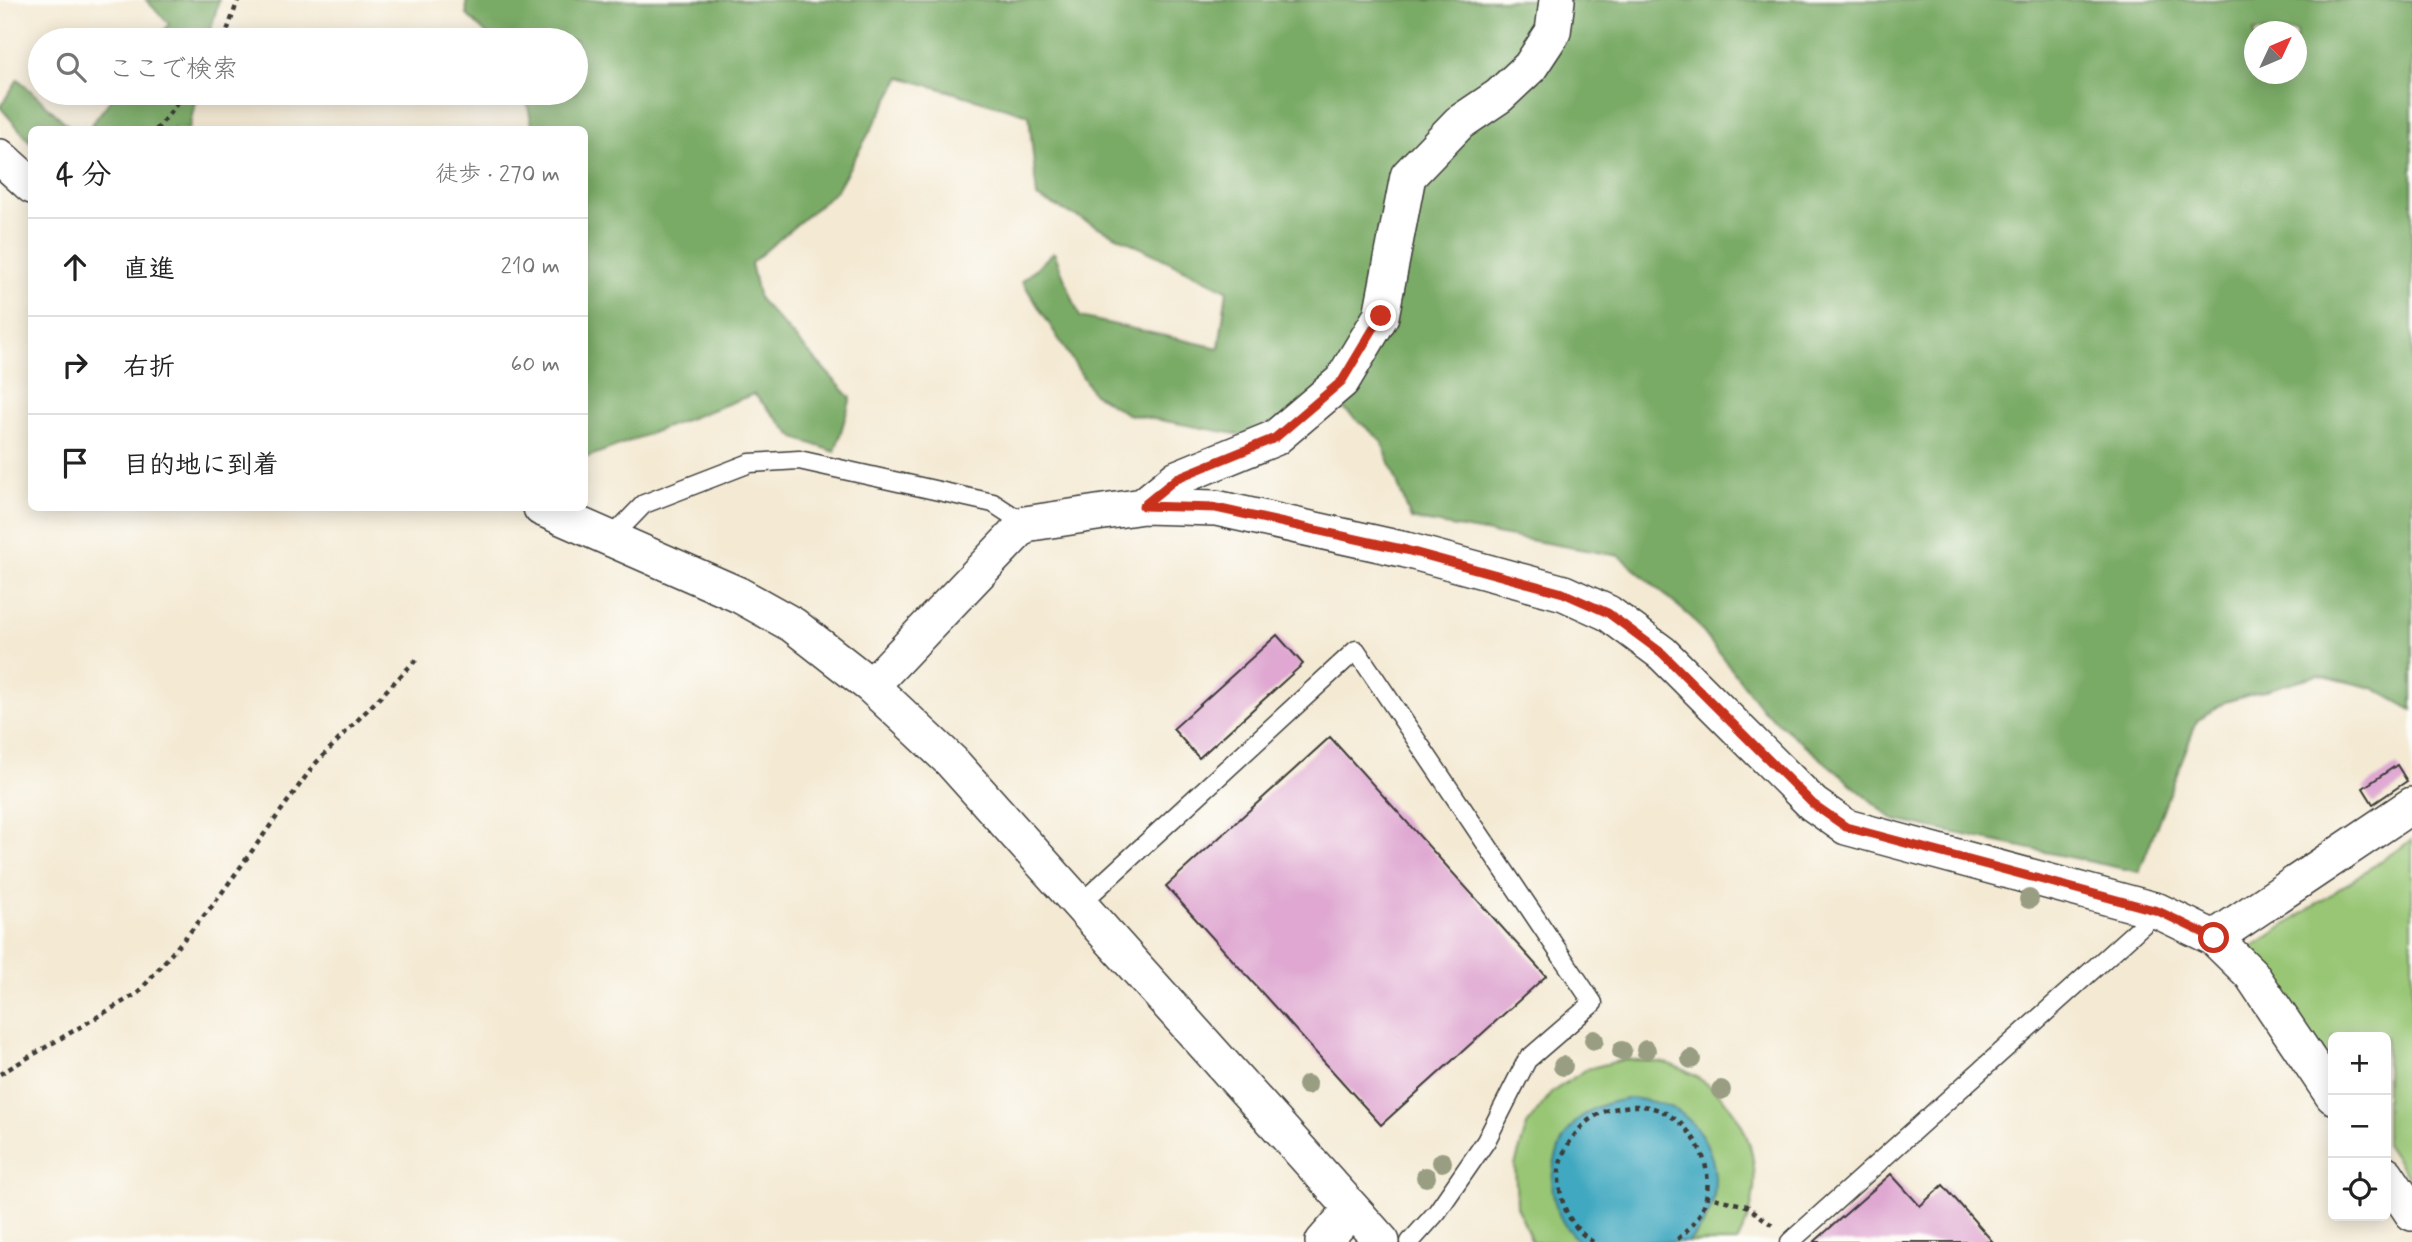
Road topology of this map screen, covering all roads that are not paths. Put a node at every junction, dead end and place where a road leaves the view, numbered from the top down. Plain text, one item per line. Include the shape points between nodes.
1 (1556, 0) edge
2 (0, 157) edge
3 (28, 182) edge
4 (1143, 506) junction
5 (548, 511) edge
6 (1025, 524) junction
7 (612, 537) junction
8 (872, 686) junction
9 (2412, 805) edge
10 (1079, 905) junction
11 (2158, 911) junction
12 (2214, 938) junction
13 (2332, 1095) edge
14 (2391, 1182) edge
15 (1352, 1209) junction
16 (2412, 1213) edge
17 (1323, 1242) edge
18 (1382, 1242) edge
19 (1410, 1242) edge
20 (1790, 1242) edge

1 - 4 street via 1553,32 1530,66 1499,96 1458,123 1408,176 1381,316 1342,381 1275,438 1177,478
2 - 3 street
4 - 6 street
4 - 11 street via 1216,508 1406,550 1563,593 1608,613 1662,653 1813,804 1846,827
5 - 7 street
6 - 7 lane via 993,503 799,460 750,463 644,504
6 - 8 street
7 - 8 street via 793,625
8 - 10 street via 951,761
9 - 12 street
10 - 15 street
10 - 19 lane via 1356,650 1593,1003 1527,1060 1486,1141 1437,1212
11 - 12 street
11 - 20 lane
12 - 13 street via 2251,974
14 - 16 street
15 - 17 street
15 - 18 street

